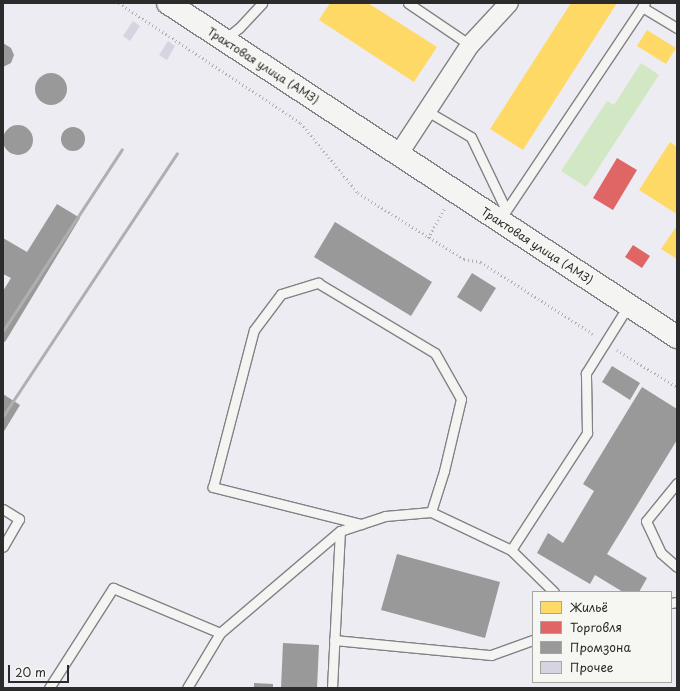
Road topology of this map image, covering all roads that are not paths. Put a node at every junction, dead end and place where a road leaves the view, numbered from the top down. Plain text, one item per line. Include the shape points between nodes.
1 (168, 3) edge
2 (262, 3) edge
3 (408, 3) edge
4 (509, 3) edge
5 (643, 5) edge
6 (677, 28) edge
7 (224, 40) junction
8 (470, 45) junction
9 (427, 110) junction
10 (398, 155) junction
11 (503, 215) junction
12 (628, 306) junction
13 (677, 337) edge
14 (677, 483) edge
15 (3, 509) edge
16 (431, 512) junction
17 (361, 524) junction
18 (340, 530) junction
19 (3, 547) edge
20 (510, 550) junction
21 (677, 567) edge
22 (553, 591) edge
23 (220, 633) junction
24 (334, 640) junction
25 (532, 640) edge
26 (49, 688) edge
27 (187, 688) edge
28 (332, 688) edge

1 - 7 street, Трактовая улица (АМЗ)
2 - 7 lane
3 - 8 lane
4 - 8 street
5 - 6 lane
5 - 11 lane
7 - 10 street, Трактовая улица (АМЗ)
8 - 9 street
9 - 10 street
9 - 11 lane via 471,137
10 - 11 street, Трактовая улица (АМЗ)
11 - 12 street, Трактовая улица (АМЗ)
12 - 13 street, Трактовая улица (АМЗ)
12 - 20 lane via 586,373 587,433
14 - 21 lane via 646,521 662,553
15 - 19 lane via 19,519
16 - 17 lane via 385,516
16 - 17 lane via 444,471 461,399 435,353 318,283 281,294 254,330 213,487
16 - 20 lane
17 - 18 lane
18 - 23 lane
18 - 24 lane
20 - 22 lane
23 - 26 lane via 113,588
23 - 27 lane
24 - 25 lane via 491,655
24 - 28 lane

